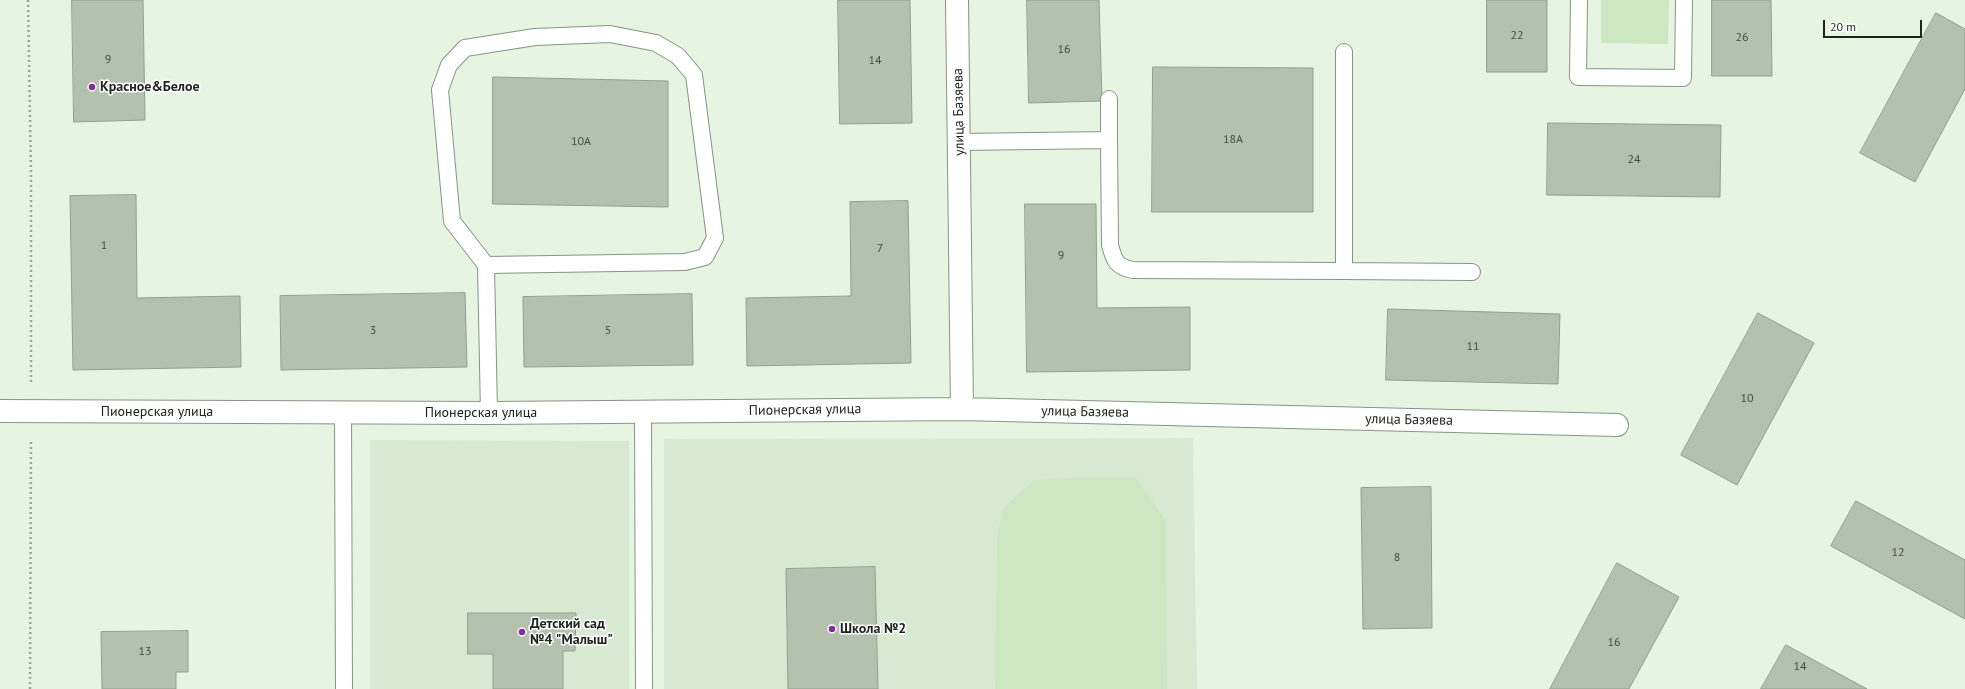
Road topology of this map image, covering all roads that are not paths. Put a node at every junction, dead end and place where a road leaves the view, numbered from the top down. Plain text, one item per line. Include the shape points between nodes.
1 (957, 0) edge
2 (1579, 0) edge
3 (1684, 0) edge
4 (1344, 52) dead end
5 (1109, 99) dead end
6 (1109, 140) junction
7 (959, 142) junction
8 (486, 265) junction
9 (1344, 271) junction
10 (1472, 272) dead end
11 (962, 409) junction
12 (0, 411) edge
13 (643, 412) junction
14 (343, 413) junction
15 (489, 413) junction
16 (1617, 425) dead end
17 (344, 689) edge
18 (644, 689) edge

1 - 7 street, улица Базяева
2 - 3 lane via 1578,78 1683,78
4 - 9 lane
5 - 6 lane
6 - 7 lane
6 - 9 lane via 1110,245 1114,259 1122,269
7 - 11 street, улица Базяева
8 - 8 lane via 452,222 440,90 449,65 465,48 535,37 610,34 656,42 678,56 694,75 715,238 705,257 685,262
8 - 15 lane
9 - 10 lane
11 - 13 street, Пионерская улица
11 - 16 street, улица Базяева
12 - 14 street, Пионерская улица
13 - 15 street, Пионерская улица
13 - 18 lane
14 - 15 street, Пионерская улица
14 - 17 lane

